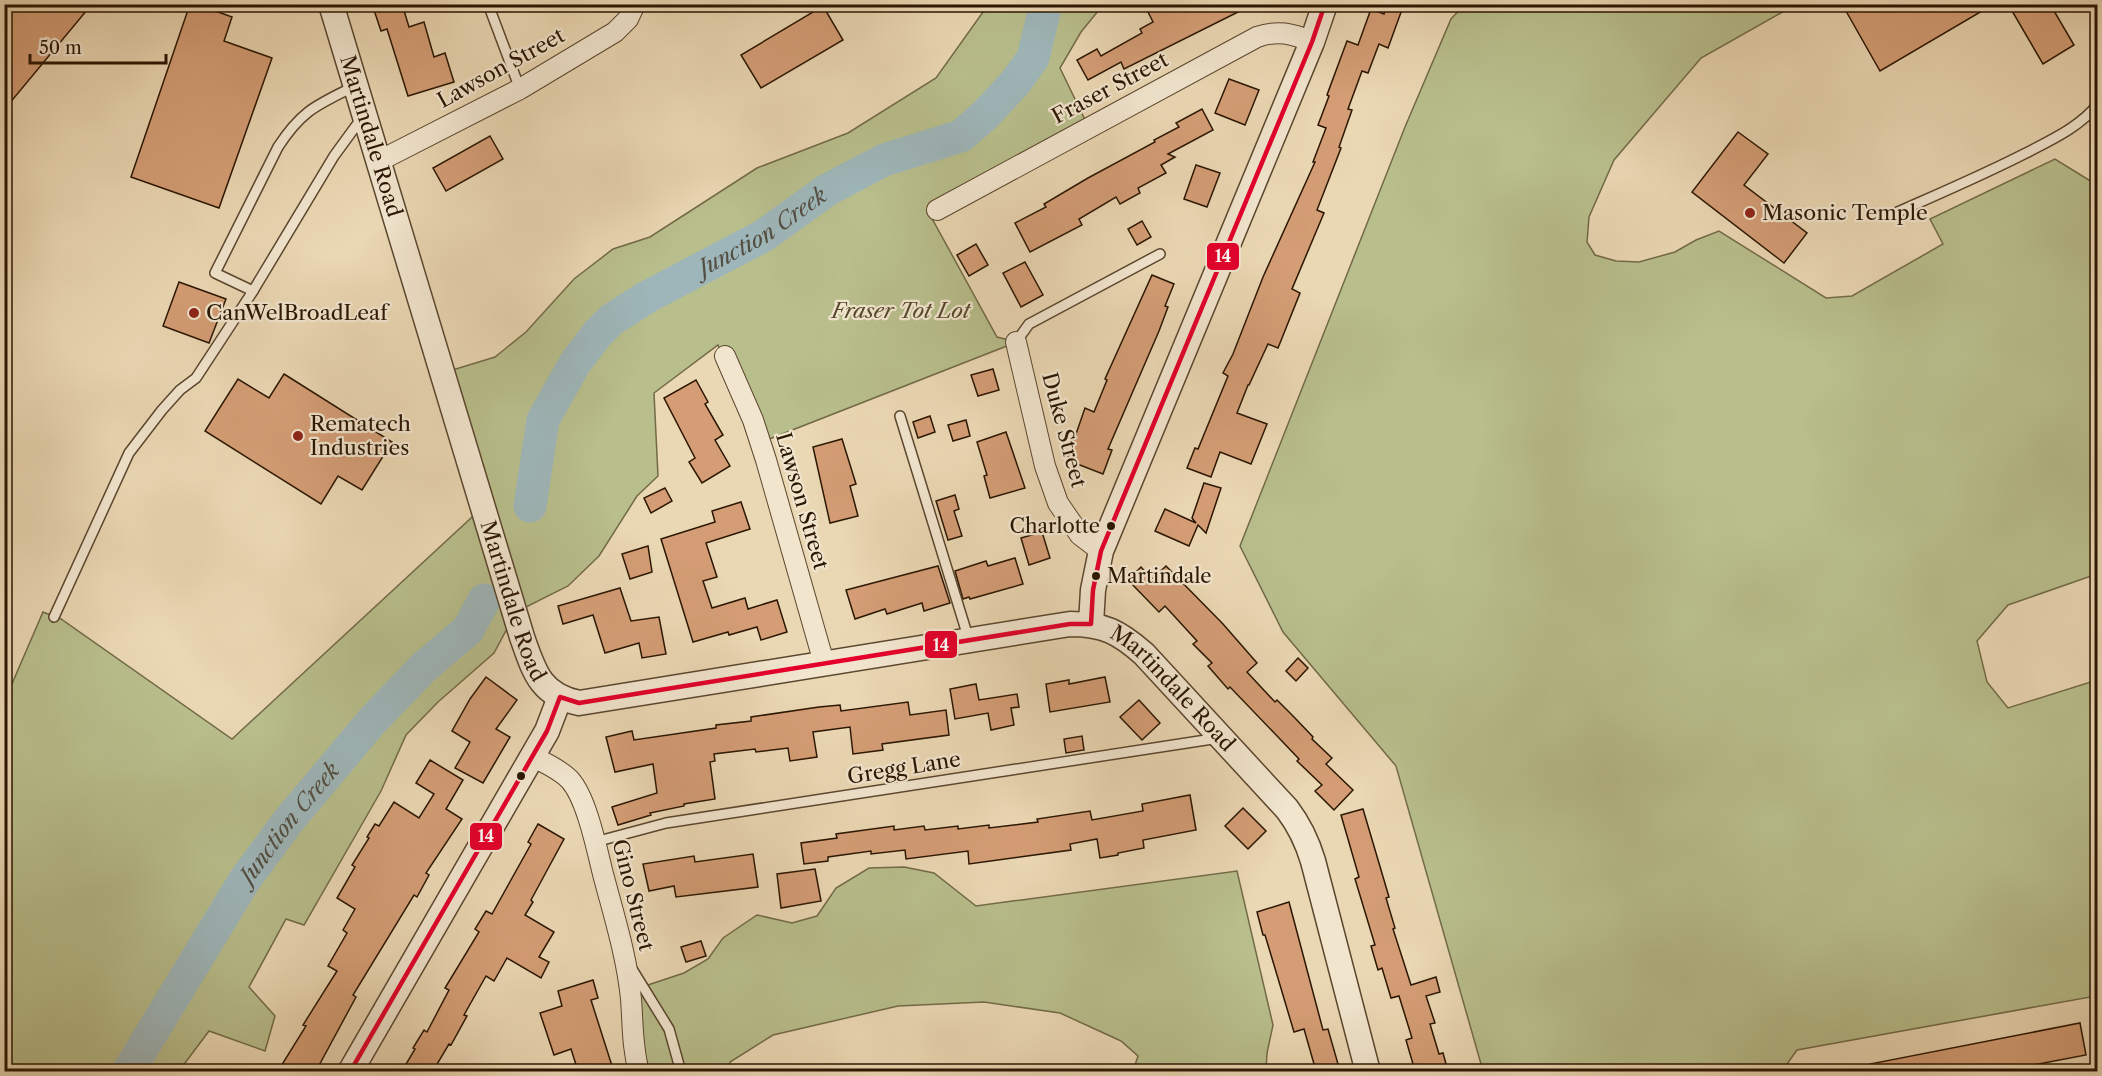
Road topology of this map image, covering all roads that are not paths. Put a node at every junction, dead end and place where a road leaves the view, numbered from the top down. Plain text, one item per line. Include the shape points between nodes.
1 (331, 4) edge
2 (488, 4) edge
3 (635, 4) edge
4 (1325, 4) edge
5 (1312, 42) junction
6 (356, 86) junction
7 (520, 89) junction
8 (2097, 104) edge
9 (365, 114) junction
10 (379, 161) junction
11 (937, 210) dead end
12 (1891, 216) dead end
13 (1160, 254) dead end
14 (253, 291) junction
15 (1016, 342) joint
16 (724, 356) dead end
17 (900, 416) dead end
18 (1101, 550) junction
19 (54, 617) dead end
20 (1091, 624) junction
21 (969, 641) junction
22 (824, 663) junction
23 (560, 697) junction
24 (1221, 737) junction
25 (532, 756) junction
26 (595, 842) junction
27 (625, 957) junction
28 (350, 1071) edge
29 (639, 1071) edge
30 (681, 1071) edge
31 (1368, 1071) edge

1 - 6 street, Martindale Road
2 - 7 lane
3 - 7 street, Lawson Street via 615,32
4 - 5 street
5 - 11 street, Fraser Street via 1282,32 1257,37
5 - 18 street
6 - 9 street, Martindale Road
6 - 14 lane via 302,116 278,147 215,273
7 - 10 street, Lawson Street
8 - 12 lane via 2058,137
9 - 10 street, Martindale Road
9 - 14 lane via 334,156
10 - 23 street, Martindale Road via 526,647 540,681
13 - 15 lane via 1029,324
14 - 19 lane via 196,378 162,410 129,453
15 - 18 street, Duke Street via 1045,466 1058,503 1080,535
16 - 22 street, Lawson Street via 753,420
17 - 21 lane
18 - 20 street
20 - 21 street, Martindale Road
20 - 24 street, Martindale Road via 1127,639
21 - 22 street, Martindale Road
22 - 23 street, Martindale Road via 579,703
23 - 25 street
24 - 26 lane, Gregg Lane via 666,824
24 - 31 street, Martindale Road via 1287,809 1306,837
25 - 26 street, Gino Street via 570,780
25 - 28 street
26 - 27 street, Gino Street
27 - 29 street, Gino Street
27 - 30 lane via 669,1029

